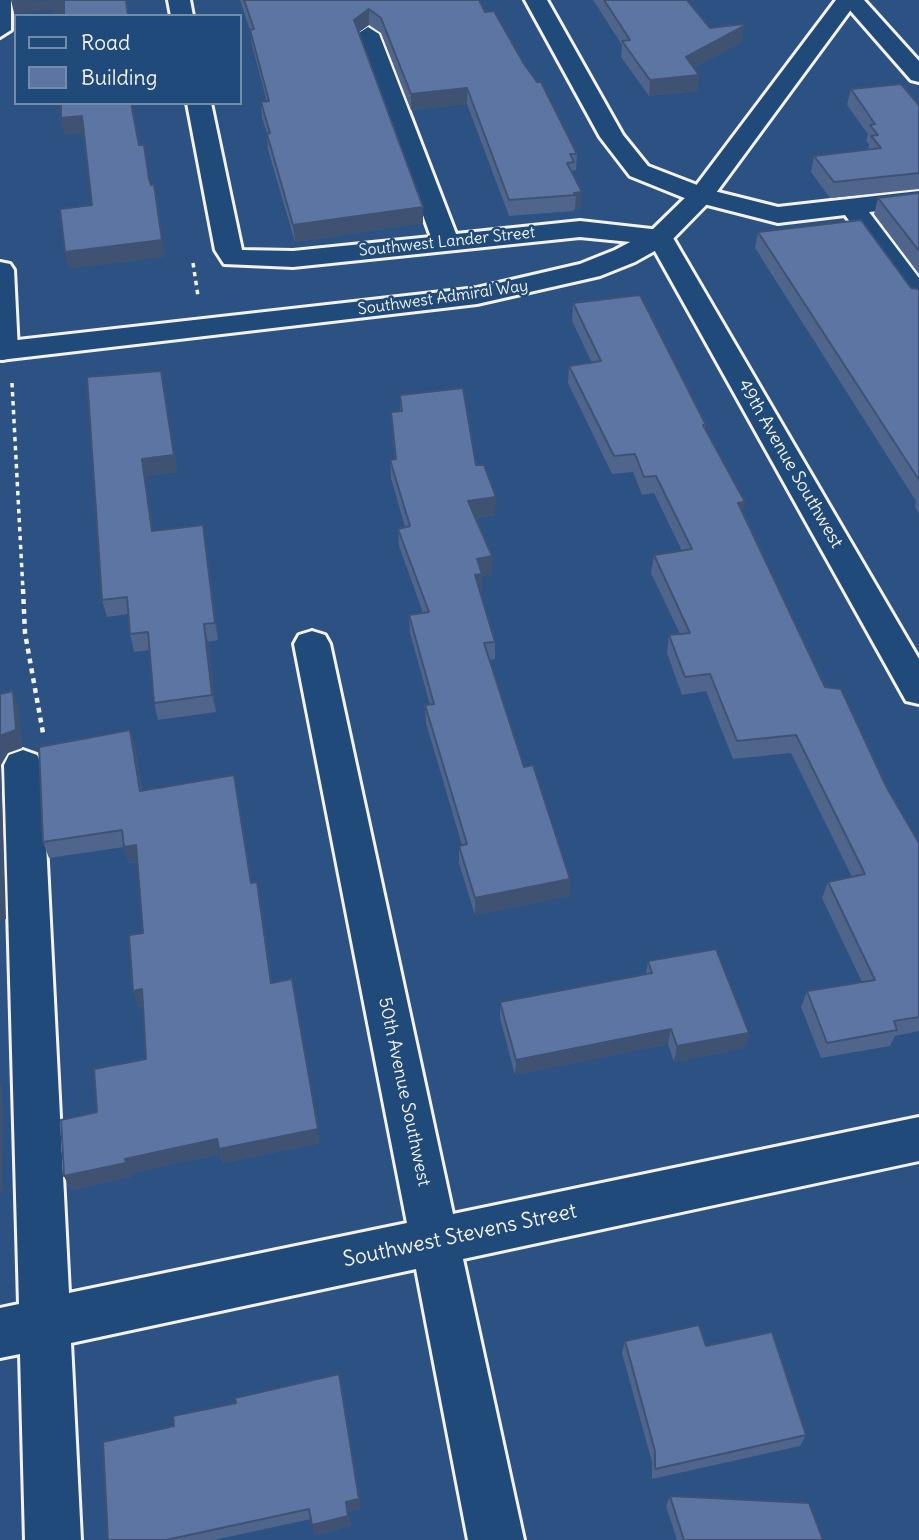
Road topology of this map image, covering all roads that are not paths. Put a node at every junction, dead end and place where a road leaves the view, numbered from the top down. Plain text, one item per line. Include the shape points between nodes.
1 (0, 0) edge
2 (536, 0) edge
3 (847, 0) edge
4 (852, 0) edge
5 (0, 30) edge
6 (368, 34) dead end
7 (919, 75) edge
8 (199, 105) edge
9 (701, 196) junction
10 (919, 199) edge
11 (852, 206) junction
12 (660, 237) junction
13 (446, 242) junction
14 (0, 270) edge
15 (919, 297) edge
16 (2, 351) edge
17 (312, 644) dead end
18 (919, 691) edge
19 (23, 765) road end
20 (919, 1139) edge
21 (434, 1241) junction
22 (47, 1323) junction
23 (0, 1333) edge
24 (53, 1540) edge
25 (496, 1540) edge

1 - 5 street
2 - 9 street via 626,158 639,171
3 - 9 street, Southwest Admiral Way
4 - 7 street
6 - 13 street
8 - 13 street, Southwest Lander Street via 228,250 234,258 293,259
9 - 11 street via 778,215
9 - 12 street, Southwest Admiral Way
10 - 11 street
11 - 15 street
12 - 13 street, Southwest Lander Street via 580,229
12 - 16 street, Southwest Admiral Way via 590,270 477,296
12 - 18 street, 49th Avenue Southwest
14 - 16 street
17 - 21 street, 50th Avenue Southwest
19 - 22 street
20 - 21 street, Southwest Stevens Street
21 - 22 street, Southwest Stevens Street
21 - 25 street, 50th Avenue Southwest
22 - 23 street, Southwest Stevens Street
22 - 24 street

